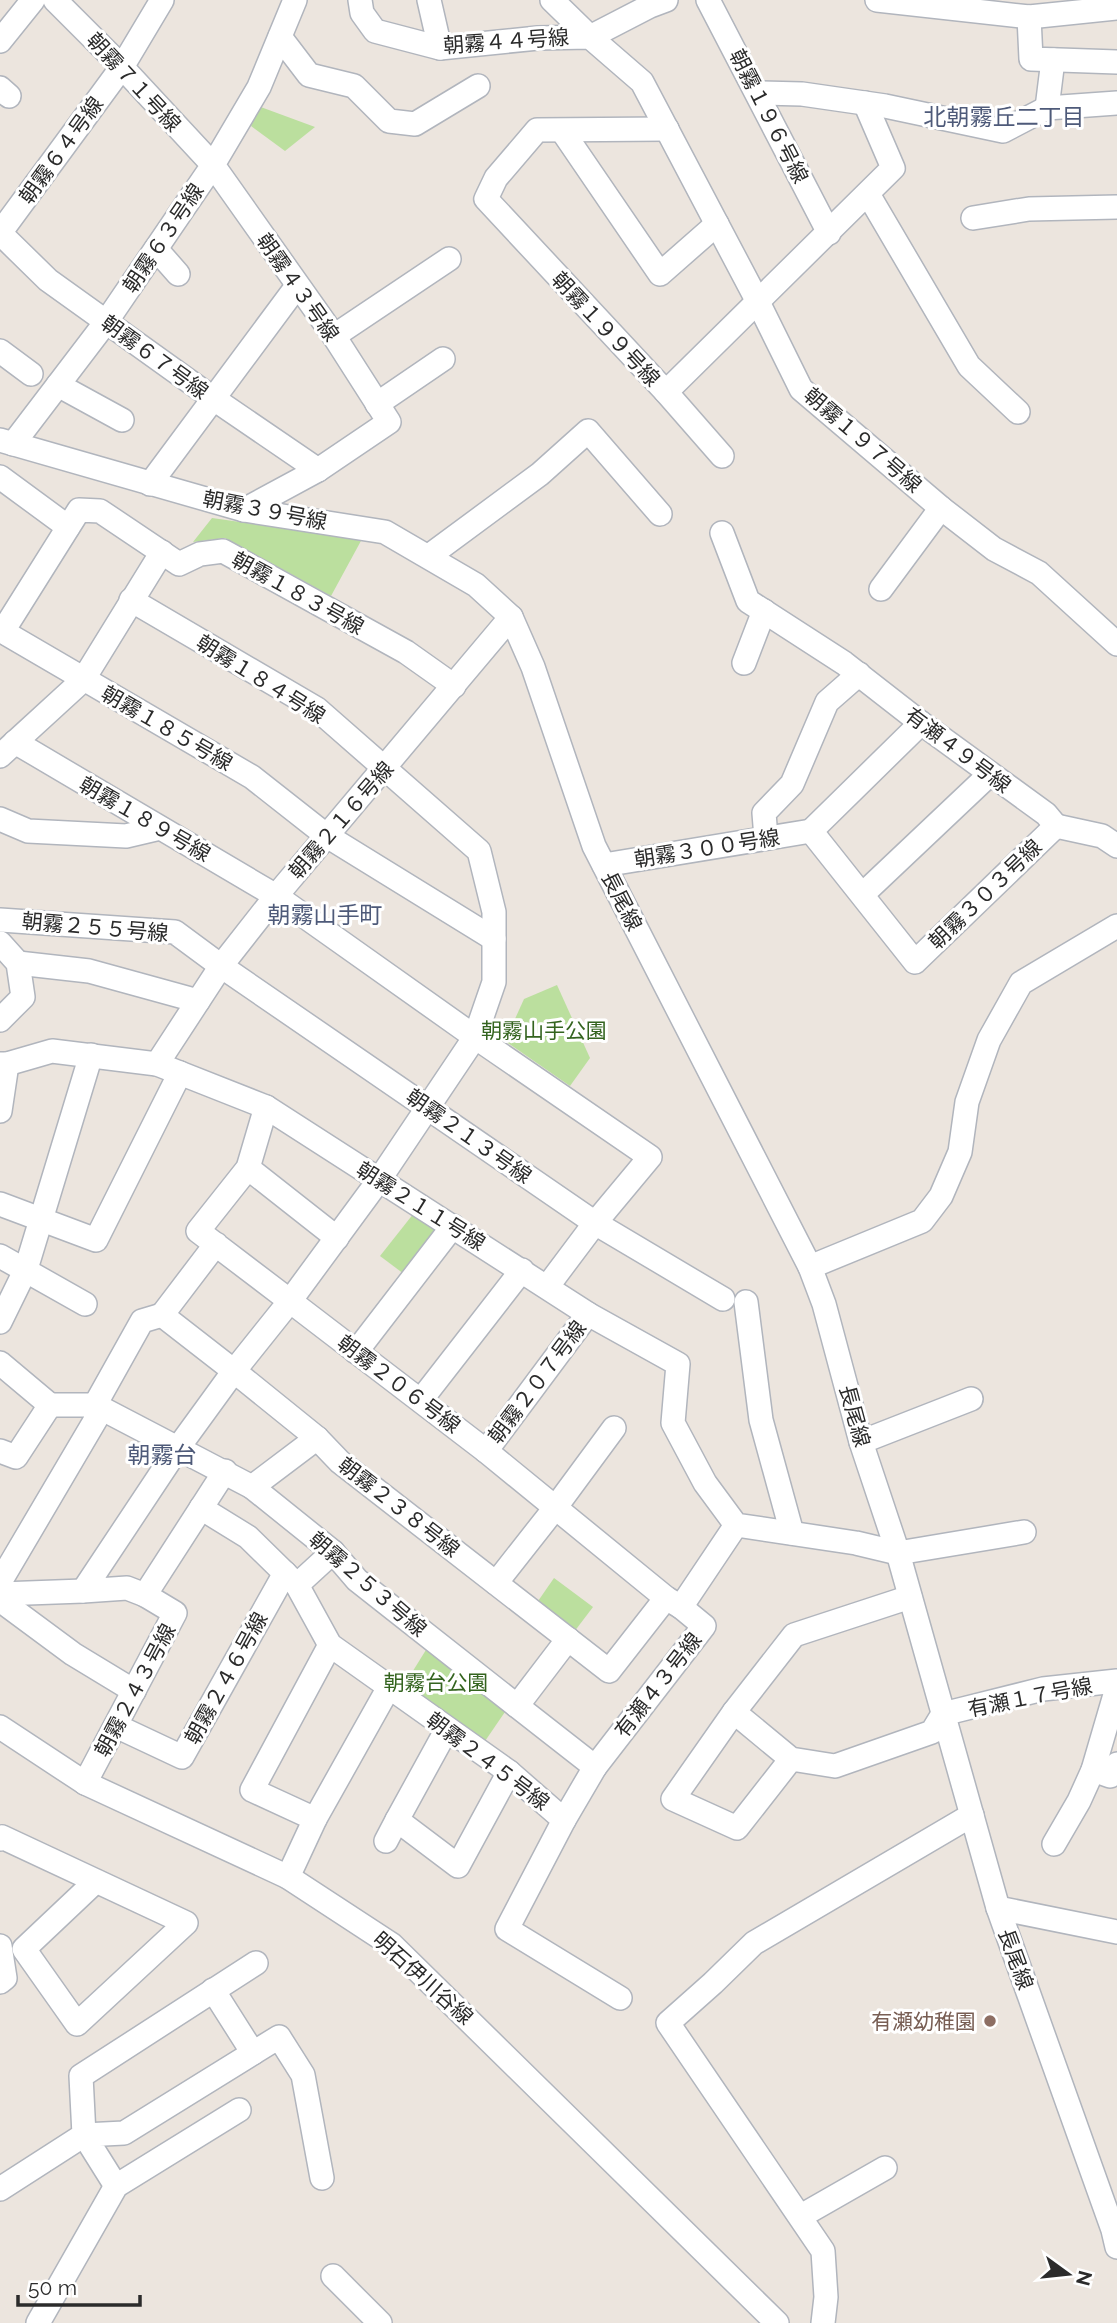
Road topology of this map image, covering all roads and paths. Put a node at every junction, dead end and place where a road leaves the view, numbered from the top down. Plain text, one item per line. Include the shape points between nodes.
1 (33, 0) edge
2 (55, 0) edge
3 (162, 0) edge
4 (295, 0) edge
5 (360, 0) edge
6 (429, 0) edge
7 (552, 0) edge
8 (666, 0) edge
9 (708, 0) edge
10 (877, 0) edge
11 (1117, 8) edge
12 (1029, 16) junction
13 (279, 37) junction
14 (590, 37) junction
15 (0, 41) edge
16 (440, 48) junction
17 (1053, 60) junction
18 (1117, 62) edge
19 (122, 66) junction
20 (478, 86) dead end
21 (758, 93) junction
22 (866, 103) junction
23 (1117, 103) edge
24 (1047, 108) junction
25 (667, 129) junction
26 (563, 132) junction
27 (212, 165) junction
28 (868, 194) junction
29 (1117, 207) edge
30 (973, 218) dead end
31 (717, 224) junction
32 (0, 233) edge
33 (830, 233) junction
34 (156, 249) junction
35 (449, 259) dead end
36 (178, 274) dead end
37 (297, 286) junction
38 (758, 302) junction
39 (106, 322) junction
40 (334, 336) junction
41 (0, 351) edge
42 (443, 359) dead end
43 (31, 374) dead end
44 (58, 385) junction
45 (666, 393) junction
46 (214, 400) junction
47 (377, 404) junction
48 (1018, 412) dead end
49 (122, 420) dead end
50 (6, 442) edge
51 (722, 456) dead end
52 (318, 470) junction
53 (0, 477) edge
54 (150, 484) junction
55 (941, 508) junction
56 (244, 510) junction
57 (660, 514) dead end
58 (68, 527) junction
59 (722, 533) dead end
60 (162, 552) junction
61 (429, 556) junction
62 (881, 589) dead end
63 (131, 600) junction
64 (764, 611) junction
65 (511, 617) junction
66 (1, 631) edge
67 (1117, 644) edge
68 (744, 663) dead end
69 (859, 674) junction
70 (83, 680) junction
71 (454, 685) junction
72 (922, 723) junction
73 (7, 749) edge
74 (385, 769) junction
75 (990, 774) junction
76 (0, 819) edge
77 (1056, 826) junction
78 (160, 828) junction
79 (811, 831) junction
80 (327, 835) junction
81 (766, 838) junction
82 (1117, 846) edge
83 (604, 865) junction
84 (863, 894) junction
85 (276, 896) junction
86 (0, 920) edge
87 (1117, 926) edge
88 (494, 939) junction
89 (0, 943) edge
90 (18, 963) junction
91 (220, 966) junction
92 (198, 1001) junction
93 (0, 1020) edge
94 (475, 1037) junction
95 (91, 1055) junction
96 (4, 1064) edge
97 (157, 1064) junction
98 (180, 1073) junction
99 (266, 1107) junction
100 (428, 1107) junction
101 (0, 1111) edge
102 (248, 1168) junction
103 (379, 1181) junction
104 (0, 1204) edge
105 (41, 1220) junction
106 (595, 1223) junction
107 (453, 1226) junction
108 (337, 1238) junction
109 (216, 1244) junction
110 (0, 1255) edge
111 (810, 1267) junction
112 (26, 1269) junction
113 (522, 1270) junction
114 (547, 1287) junction
115 (723, 1299) dead end
116 (290, 1301) junction
117 (746, 1302) dead end
118 (85, 1304) dead end
119 (588, 1314) junction
120 (162, 1315) junction
121 (0, 1322) edge
122 (356, 1352) junction
123 (0, 1363) edge
124 (234, 1371) junction
125 (971, 1399) dead end
126 (421, 1400) junction
127 (50, 1405) junction
128 (95, 1405) junction
129 (614, 1428) dead end
130 (317, 1438) junction
131 (861, 1442) junction
132 (178, 1448) junction
133 (0, 1451) edge
134 (486, 1451) junction
135 (225, 1471) junction
136 (252, 1487) junction
137 (201, 1508) junction
138 (555, 1508) junction
139 (737, 1525) junction
140 (792, 1532) junction
141 (1024, 1532) dead end
142 (333, 1552) junction
143 (898, 1553) junction
144 (291, 1579) junction
145 (0, 1582) edge
146 (496, 1583) junction
147 (83, 1591) junction
148 (0, 1594) edge
149 (145, 1595) junction
150 (910, 1597) junction
151 (0, 1600) edge
152 (673, 1603) junction
153 (568, 1639) junction
154 (330, 1645) junction
155 (1117, 1681) edge
156 (389, 1687) junction
157 (1117, 1688) edge
158 (134, 1691) junction
159 (517, 1706) junction
160 (734, 1712) junction
161 (943, 1714) junction
162 (116, 1726) junction
163 (0, 1727) edge
164 (447, 1729) junction
165 (792, 1759) junction
166 (1117, 1763) edge
167 (595, 1767) junction
168 (1093, 1770) junction
169 (509, 1772) junction
170 (85, 1783) junction
171 (972, 1815) junction
172 (315, 1819) junction
173 (397, 1820) junction
174 (564, 1821) junction
175 (0, 1839) edge
176 (386, 1841) dead end
177 (1054, 1844) dead end
178 (288, 1877) junction
179 (96, 1881) junction
180 (998, 1908) junction
181 (1117, 1932) edge
182 (0, 1946) edge
183 (256, 1963) dead end
184 (0, 1982) edge
185 (213, 1990) junction
186 (620, 1998) dead end
187 (253, 2053) junction
188 (239, 2110) dead end
189 (84, 2135) junction
190 (885, 2168) dead end
191 (322, 2178) dead end
192 (116, 2186) junction
193 (0, 2189) edge
194 (801, 2216) junction
195 (1117, 2247) edge
196 (333, 2276) dead end
197 (38, 2323) edge
198 (380, 2323) edge
199 (777, 2323) edge
200 (823, 2323) edge

1 - 15 street
2 - 19 street, 朝霧７１号線
3 - 19 street, 朝霧６４号線
4 - 13 street
5 - 16 street, 朝霧４４号線 via 362,13 376,31
6 - 16 street
7 - 14 street, 朝霧１９７号線
8 - 14 street
9 - 21 street, 朝霧１９６号線
10 - 12 street
11 - 12 street
12 - 17 street via 1031,59
13 - 20 street via 309,75 354,86 390,121 415,124
13 - 27 street via 259,87
14 - 16 street, 朝霧４４号線
14 - 25 street, 朝霧１９７号線 via 642,82
17 - 18 street
17 - 24 street
19 - 27 street, 朝霧７１号線
19 - 32 street, 朝霧６４号線
21 - 22 street
21 - 33 street, 朝霧１９６号線
22 - 24 street via 1003,131
22 - 28 street, 朝霧１９９号線 via 893,168
23 - 24 street
25 - 26 street, 朝霧１９９号線
25 - 31 street, 朝霧１９７号線
26 - 31 street via 660,274
26 - 45 street, 朝霧１９９号線 via 537,131 496,178 486,199
27 - 34 street, 朝霧６３号線
27 - 37 street, 朝霧４３号線
28 - 33 street, 朝霧１９９号線
28 - 48 street via 969,366
29 - 30 street via 1029,209
31 - 38 street, 朝霧１９７号線
32 - 39 street, 朝霧６７号線 via 48,280
33 - 38 street, 朝霧１９９号線
34 - 36 street
34 - 39 street, 朝霧６３号線
35 - 40 street
37 - 40 street, 朝霧４３号線
37 - 46 street
38 - 45 street, 朝霧１９９号線
38 - 55 street, 朝霧１９７号線 via 801,389
39 - 44 street, 朝霧６３号線
39 - 46 street, 朝霧６７号線
40 - 47 street, 朝霧４３号線
41 - 43 street
42 - 47 street
44 - 49 street
44 - 50 street, 朝霧６３号線
45 - 51 street
46 - 52 street, 朝霧６７号線
46 - 54 street
47 - 52 street via 389,422
50 - 54 street, 朝霧３９号線
52 - 56 street
53 - 58 street
54 - 56 street, 朝霧３９号線
55 - 62 street
55 - 67 street, 朝霧１９７号線 via 994,549 1039,573
56 - 61 street, 朝霧３９号線 via 385,532
57 - 61 street via 588,431 540,474
58 - 60 street, 朝霧１８３号線 via 79,510 100,511
58 - 66 street, 朝霧１８３号線
59 - 64 street, 有瀬４９号線 via 748,601
60 - 63 street
60 - 71 street, 朝霧１８３号線 via 179,564 222,551 407,652
61 - 65 street, 朝霧３９号線 via 476,586
63 - 70 street
63 - 74 street, 朝霧１８４号線 via 317,709
64 - 68 street
64 - 69 street, 有瀬４９号線
65 - 71 street, 朝霧２１６号線
65 - 83 street, 長尾線
66 - 70 street, 朝霧１８５号線
69 - 72 street, 有瀬４９号線
69 - 81 street via 827,702 792,784 764,813
70 - 73 street
70 - 80 street, 朝霧１８５号線 via 252,777
71 - 74 street, 朝霧２１６号線
72 - 75 street, 有瀬４９号線
72 - 79 street
73 - 78 street, 朝霧１８９号線
74 - 80 street, 朝霧２１６号線
74 - 88 street, 朝霧１８４号線 via 480,851 494,912
75 - 77 street, 有瀬４９号線
75 - 84 street
76 - 78 street via 42,832 126,836
77 - 82 street via 1102,836
77 - 84 street, 朝霧３０３号線 via 915,962
78 - 85 street, 朝霧１８９号線
79 - 81 street, 朝霧３００号線
79 - 84 street
80 - 85 street, 朝霧２１６号線
80 - 88 street, 朝霧１８５号線
81 - 83 street, 朝霧３００号線
83 - 111 street, 長尾線
85 - 91 street, 朝霧２１６号線
85 - 94 street, 朝霧１８９号線
86 - 91 street, 朝霧２５５号線 via 175,932
87 - 111 street via 1021,983 989,1040 967,1102 960,1152 941,1196 922,1221
88 - 94 street, 朝霧１８４号線 via 494,982
89 - 90 street, 朝霧２５５号線
90 - 92 street via 89,971
90 - 93 street, 朝霧２５５号線 via 23,997
91 - 92 street, 朝霧２１６号線
91 - 100 street, 朝霧２１３号線
92 - 97 street, 朝霧２１６号線
94 - 100 street, 朝霧１８４号線
94 - 106 street, 朝霧１８９号線 via 650,1157
95 - 96 street, 朝霧２１１号線 via 52,1051
95 - 97 street, 朝霧２１１号線
95 - 105 street
96 - 101 street
97 - 98 street, 朝霧２１１号線
98 - 99 street, 朝霧２１１号線
98 - 105 street via 96,1240
99 - 102 street
99 - 103 street, 朝霧２１１号線
100 - 103 street, 朝霧１８４号線
100 - 106 street, 朝霧２１３号線
102 - 108 street
102 - 109 street via 198,1231
103 - 107 street, 朝霧２１１号線
103 - 108 street
104 - 105 street
105 - 112 street
106 - 114 street
106 - 115 street, 朝霧２１３号線
107 - 113 street, 朝霧２１１号線
107 - 122 street
108 - 116 street
109 - 116 street, 朝霧２０６号線
109 - 120 street
110 - 112 street
111 - 131 street, 長尾線
112 - 118 street
112 - 121 street
113 - 114 street, 朝霧２１１号線
113 - 126 street
114 - 119 street, 朝霧２１１号線
116 - 122 street, 朝霧２０６号線
116 - 124 street
117 - 140 street via 761,1420
119 - 134 street, 朝霧２０７号線
119 - 139 street, 朝霧２１１号線 via 678,1364 673,1423 705,1483
120 - 124 street, 朝霧２３８号線
120 - 128 street via 142,1321
122 - 126 street, 朝霧２０６号線
123 - 127 street
124 - 130 street, 朝霧２３８号線
124 - 132 street
125 - 131 street
126 - 134 street, 朝霧２０６号線
127 - 128 street
127 - 133 street via 16,1457
128 - 132 street, 朝霧２５３号線
128 - 145 street via 96,1419
129 - 138 street
130 - 136 street
130 - 146 street, 朝霧２３８号線 via 340,1462
131 - 143 street, 長尾線
132 - 135 street, 朝霧２５３号線
132 - 147 street
134 - 138 street, 朝霧２０６号線
135 - 136 street, 朝霧２５３号線
135 - 137 street
136 - 142 street, 朝霧２５３号線
137 - 144 street, 朝霧２４５号線 via 248,1537
137 - 149 street
138 - 146 street
138 - 152 street, 朝霧２０６号線
139 - 140 street
139 - 152 street
140 - 143 street
141 - 143 street
142 - 144 street
142 - 159 street, 朝霧２５３号線 via 357,1580
143 - 150 street, 長尾線
144 - 154 street, 朝霧２４５号線
144 - 162 street, 朝霧２４６号線 via 182,1757
146 - 153 street, 朝霧２３８号線
147 - 148 street, 朝霧２４３号線
147 - 149 street, 朝霧２４３号線 via 127,1588
149 - 158 street, 朝霧２４３号線 via 175,1613
150 - 160 street via 794,1635
150 - 161 street, 長尾線
151 - 158 street via 73,1654
152 - 153 street, 朝霧２３８号線 via 608,1671
152 - 167 street, 有瀬４３号線 via 704,1626
153 - 159 street
154 - 156 street, 朝霧２４５号線
154 - 172 street via 252,1790
155 - 161 street, 有瀬１７号線 via 1043,1689
156 - 164 street, 朝霧２４５号線
156 - 172 street
157 - 168 street
158 - 162 street, 朝霧２４３号線
159 - 167 street, 朝霧２５３号線
160 - 165 street
160 - 165 street via 673,1799 737,1828
161 - 165 street via 932,1732 835,1766
161 - 171 street, 長尾線
162 - 170 street, 朝霧２４３号線
163 - 170 street, 明石伊川谷線
164 - 169 street, 朝霧２４５号線
164 - 173 street
166 - 168 street via 1111,1776
167 - 174 street
168 - 177 street
169 - 173 street via 458,1866
169 - 174 street, 朝霧２４５号線
170 - 178 street, 明石伊川谷線
171 - 180 street, 長尾線
171 - 194 street via 754,1943 668,2022
172 - 178 street
173 - 176 street
174 - 186 street, 朝霧２４５号線 via 507,1915
175 - 179 street
178 - 199 street, 明石伊川谷線 via 392,1945
179 - 179 street via 186,1923 77,2024 24,1949
180 - 181 street
180 - 195 street, 長尾線
182 - 184 street via 5,1979
183 - 185 street
185 - 187 street
185 - 189 street via 81,2076
187 - 189 street via 124,2133
187 - 191 street via 279,2037 303,2075
188 - 192 street
189 - 192 street
189 - 193 street
190 - 194 street
192 - 197 street
194 - 200 street via 823,2251
196 - 198 street

